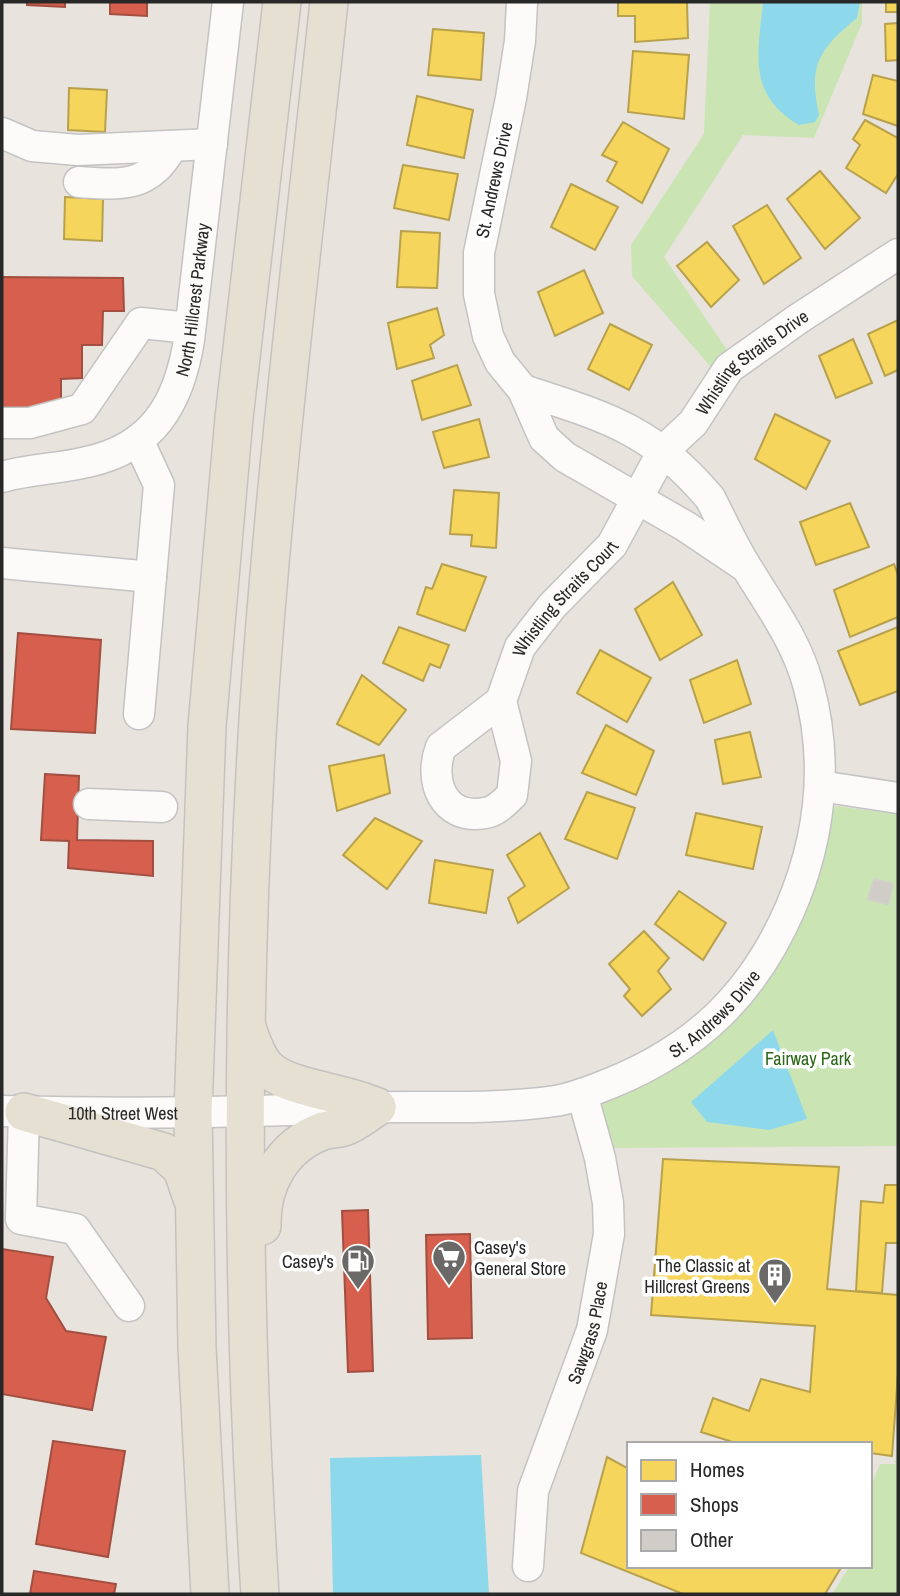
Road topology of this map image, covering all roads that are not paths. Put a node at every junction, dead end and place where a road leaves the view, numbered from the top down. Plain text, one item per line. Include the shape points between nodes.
1 (229, 2) edge
2 (282, 2) edge
3 (329, 2) edge
4 (522, 2) edge
5 (2, 133) edge
6 (212, 144) junction
7 (172, 146) junction
8 (79, 183) dead end
9 (898, 254) edge
10 (190, 328) junction
11 (523, 390) junction
12 (2, 423) edge
13 (138, 440) junction
14 (663, 451) junction
15 (2, 477) edge
16 (637, 500) junction
17 (2, 563) edge
18 (746, 567) junction
19 (151, 577) junction
20 (501, 701) dead end
21 (139, 714) dead end
22 (207, 726) junction
23 (820, 786) junction
24 (898, 798) edge
25 (89, 804) dead end
26 (162, 807) dead end
27 (246, 1027) junction
28 (582, 1094) junction
29 (377, 1107) junction
30 (193, 1111) junction
31 (13, 1112) edge
32 (244, 1112) junction
33 (195, 1206) junction
34 (129, 1306) dead end
35 (528, 1566) dead end
36 (210, 1594) edge
37 (244, 1594) edge
38 (263, 1594) edge

1 - 6 street, North Hillcrest Parkway
2 - 22 main road via 234,418
3 - 27 main road via 259,704
4 - 11 street, St. Andrews Drive via 509,110 478,253 488,336 500,362
5 - 7 street via 32,146 78,150
6 - 7 street
6 - 10 street, North Hillcrest Parkway
7 - 8 street via 163,163 127,185
9 - 14 street, Whistling Straits Drive via 729,368 693,424
10 - 12 street via 141,323 82,409 30,423
10 - 13 street, North Hillcrest Parkway via 184,372 175,396 162,417
11 - 14 street, St. Andrews Drive via 604,416
11 - 16 street, St. Andrews Drive via 544,438 565,457
13 - 15 street, North Hillcrest Parkway via 111,456
13 - 19 street via 159,485
14 - 16 street, Whistling Straits Drive
14 - 18 street, St. Andrews Drive via 710,498
16 - 18 street, St. Andrews Drive
16 - 20 street, Whistling Straits Court via 612,545 552,606 520,647
17 - 19 street
18 - 23 street, St. Andrews Drive via 776,611 809,686
19 - 21 street
22 - 30 main road
22 - 32 main road via 217,883 218,1077 223,1093
23 - 24 street
23 - 28 street, St. Andrews Drive via 817,832 798,891 776,942 756,973 728,1008 686,1044 637,1072
25 - 26 street
27 - 29 main road via 258,1055 278,1076
27 - 32 main road
28 - 29 street, St. Andrews Drive via 521,1104
28 - 35 street, Sawgrass Place via 600,1158 609,1234 592,1330 533,1491
29 - 32 street, St. Andrews Drive
29 - 38 main road via 346,1127 323,1131 291,1150 269,1179 264,1197 269,1547
30 - 31 street, 10th Street West
30 - 32 street, 10th Street West
30 - 33 main road
30 - 37 main road via 208,1119 219,1158 220,1310
31 - 33 main road via 129,1139 164,1152 182,1169
31 - 34 street via 21,1219 75,1229
32 - 38 main road via 246,1336
33 - 36 main road

